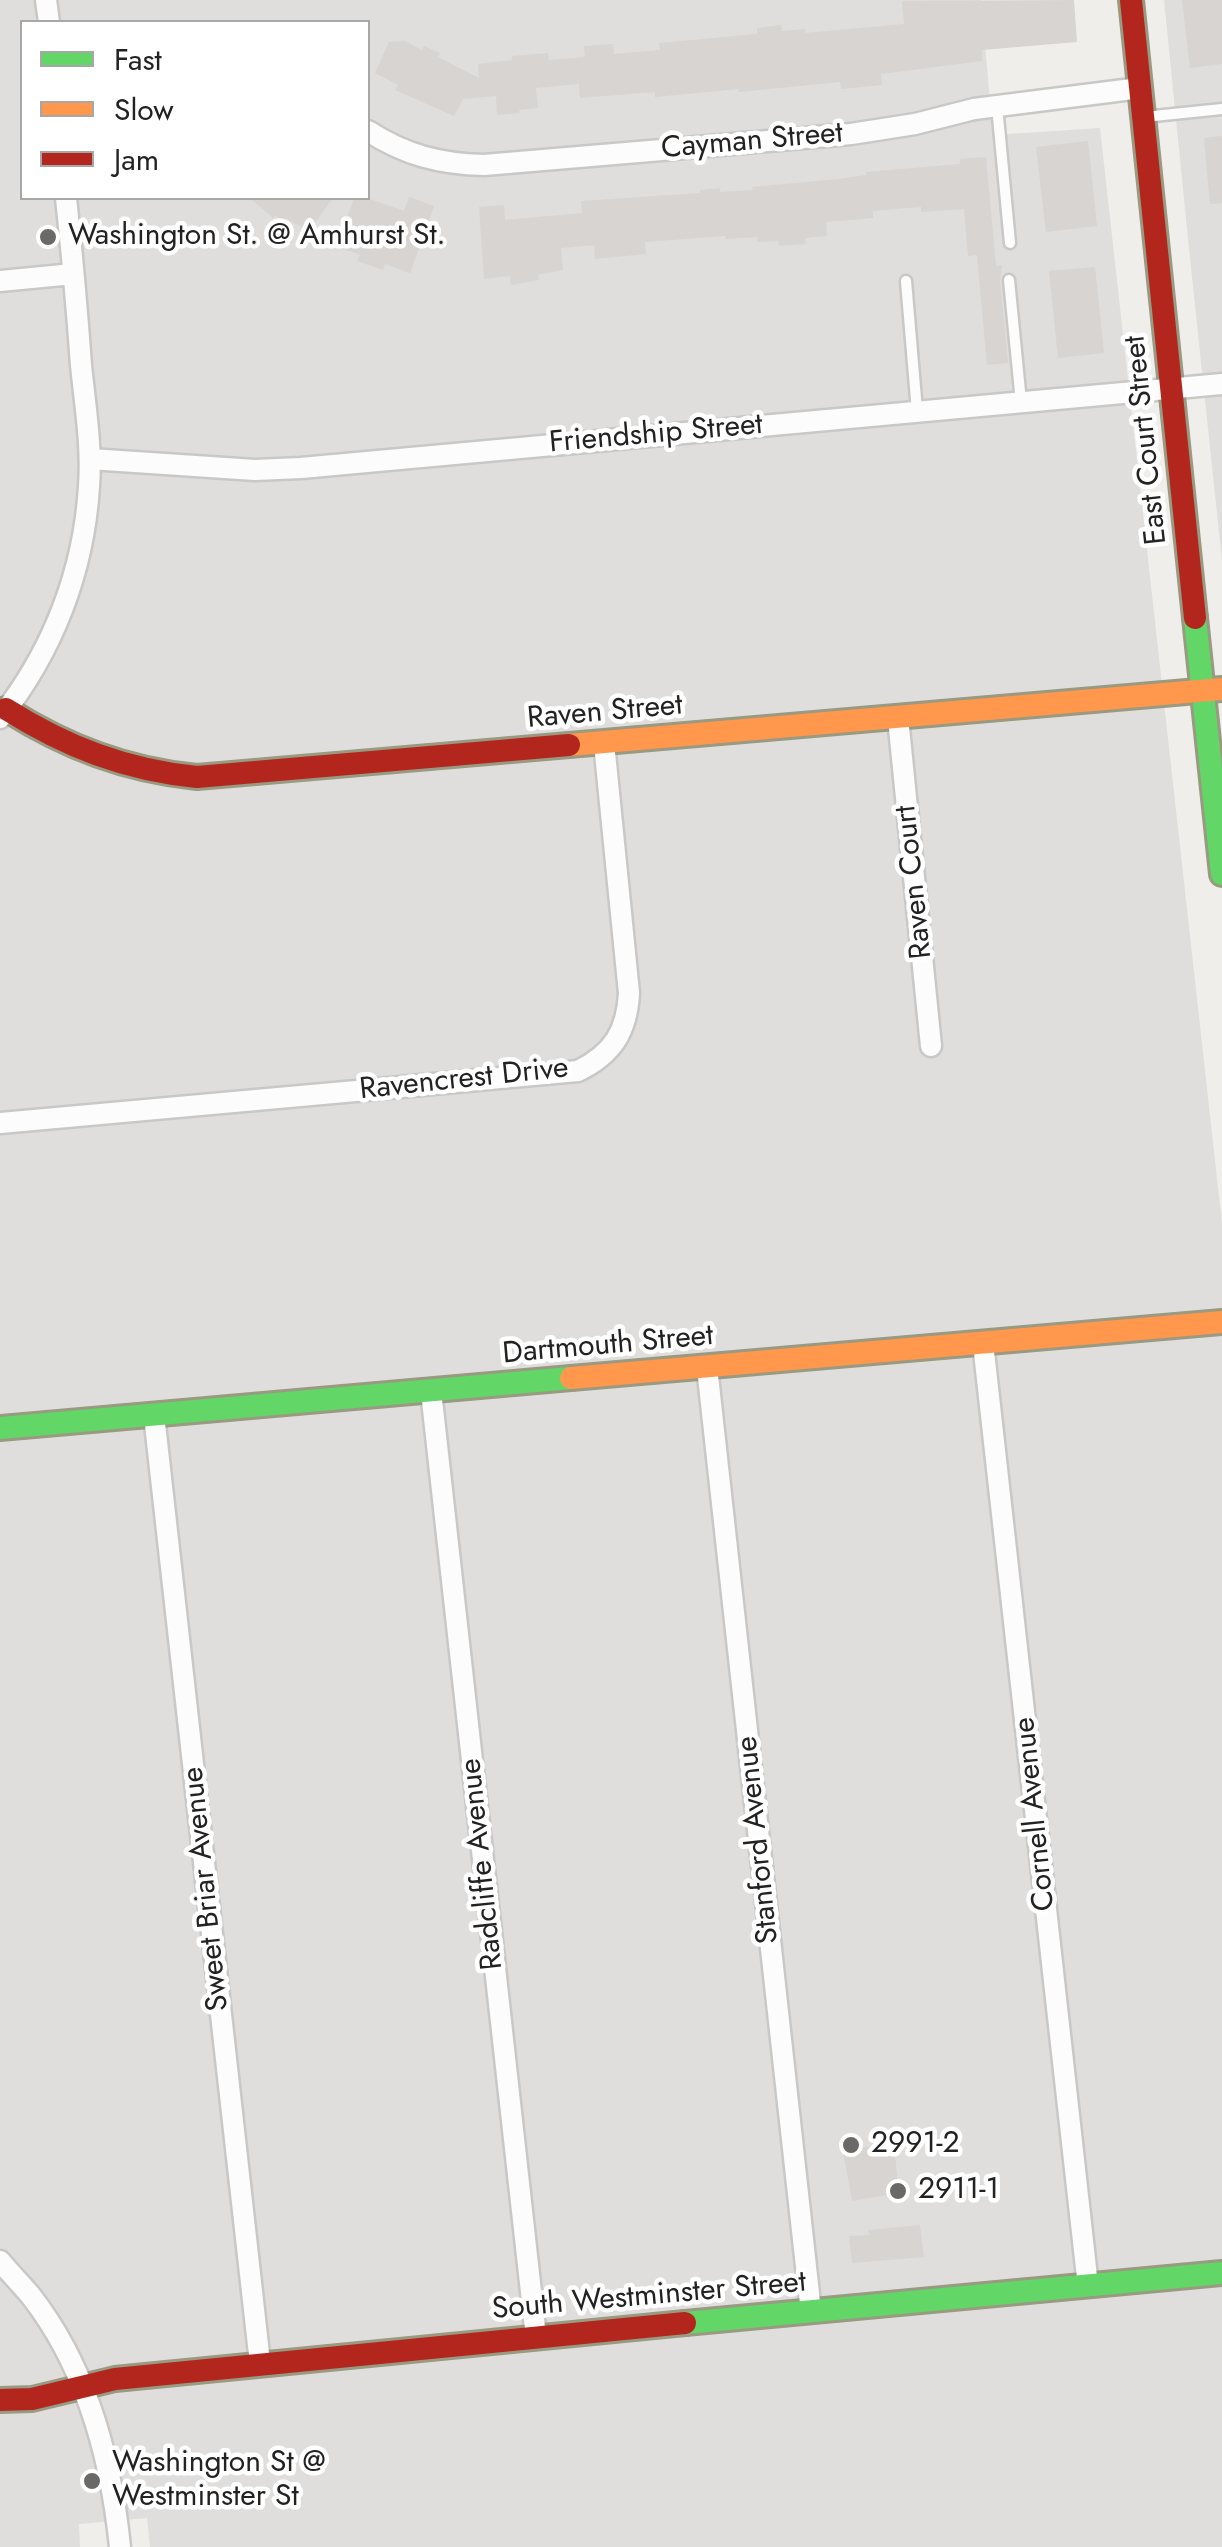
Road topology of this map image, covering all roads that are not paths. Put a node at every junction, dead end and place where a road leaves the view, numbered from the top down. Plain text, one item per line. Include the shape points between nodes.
1 (1131, 0) edge
2 (1140, 88) junction
3 (997, 106) junction
4 (1222, 109) edge
5 (1143, 117) junction
6 (370, 132) edge
7 (66, 200) edge
8 (1010, 243) dead end
9 (74, 274) junction
10 (1009, 280) dead end
11 (0, 281) edge
12 (906, 281) dead end
13 (1222, 384) edge
14 (1172, 388) junction
15 (1022, 402) junction
16 (918, 412) junction
17 (90, 459) junction
18 (1212, 690) edge
19 (3, 714) edge
20 (898, 718) junction
21 (604, 744) junction
22 (1222, 874) edge
23 (930, 1046) dead end
24 (0, 1123) edge
25 (1222, 1322) edge
26 (983, 1343) junction
27 (707, 1367) junction
28 (431, 1391) junction
29 (154, 1416) junction
30 (0, 1428) edge
31 (0, 2261) edge
32 (1222, 2274) edge
33 (1088, 2286) junction
34 (811, 2312) junction
35 (536, 2338) junction
36 (260, 2363) junction
37 (82, 2388) junction
38 (0, 2400) edge
39 (120, 2547) edge

1 - 2 street, East Court Street
2 - 3 street, Cayman Street
2 - 5 street, East Court Street
3 - 6 street, Cayman Street via 852,134 484,164 426,159
3 - 8 lane
4 - 5 lane
5 - 14 street, East Court Street
7 - 9 street
9 - 11 street
9 - 17 street
10 - 15 lane
12 - 16 lane
13 - 14 street, Friendship Street
14 - 15 street, Friendship Street
14 - 18 street, East Court Street
15 - 16 street, Friendship Street
16 - 17 street, Friendship Street via 301,468
17 - 19 street via 85,526 65,604
18 - 20 street, Raven Street
18 - 22 street, East Court Street
19 - 21 street, Raven Street via 83,754 197,777
20 - 21 street, Raven Street
20 - 23 street, Raven Court
21 - 24 street, Ravencrest Drive via 629,993 621,1034 596,1062 578,1071
25 - 26 street, Dartmouth Street
26 - 27 street, Dartmouth Street
26 - 33 street, Cornell Avenue
27 - 28 street, Dartmouth Street
27 - 34 street, Stanford Avenue
28 - 29 street, Dartmouth Street
28 - 35 street, Radcliffe Avenue
29 - 30 street, Dartmouth Street
29 - 36 street, Sweet Briar Avenue
31 - 37 street via 32,2297
32 - 33 street, South Westminster Street
33 - 34 street, South Westminster Street
34 - 35 street, South Westminster Street
35 - 36 street, South Westminster Street
36 - 37 street, South Westminster Street
37 - 38 street, South Westminster Street
37 - 39 street via 106,2456

